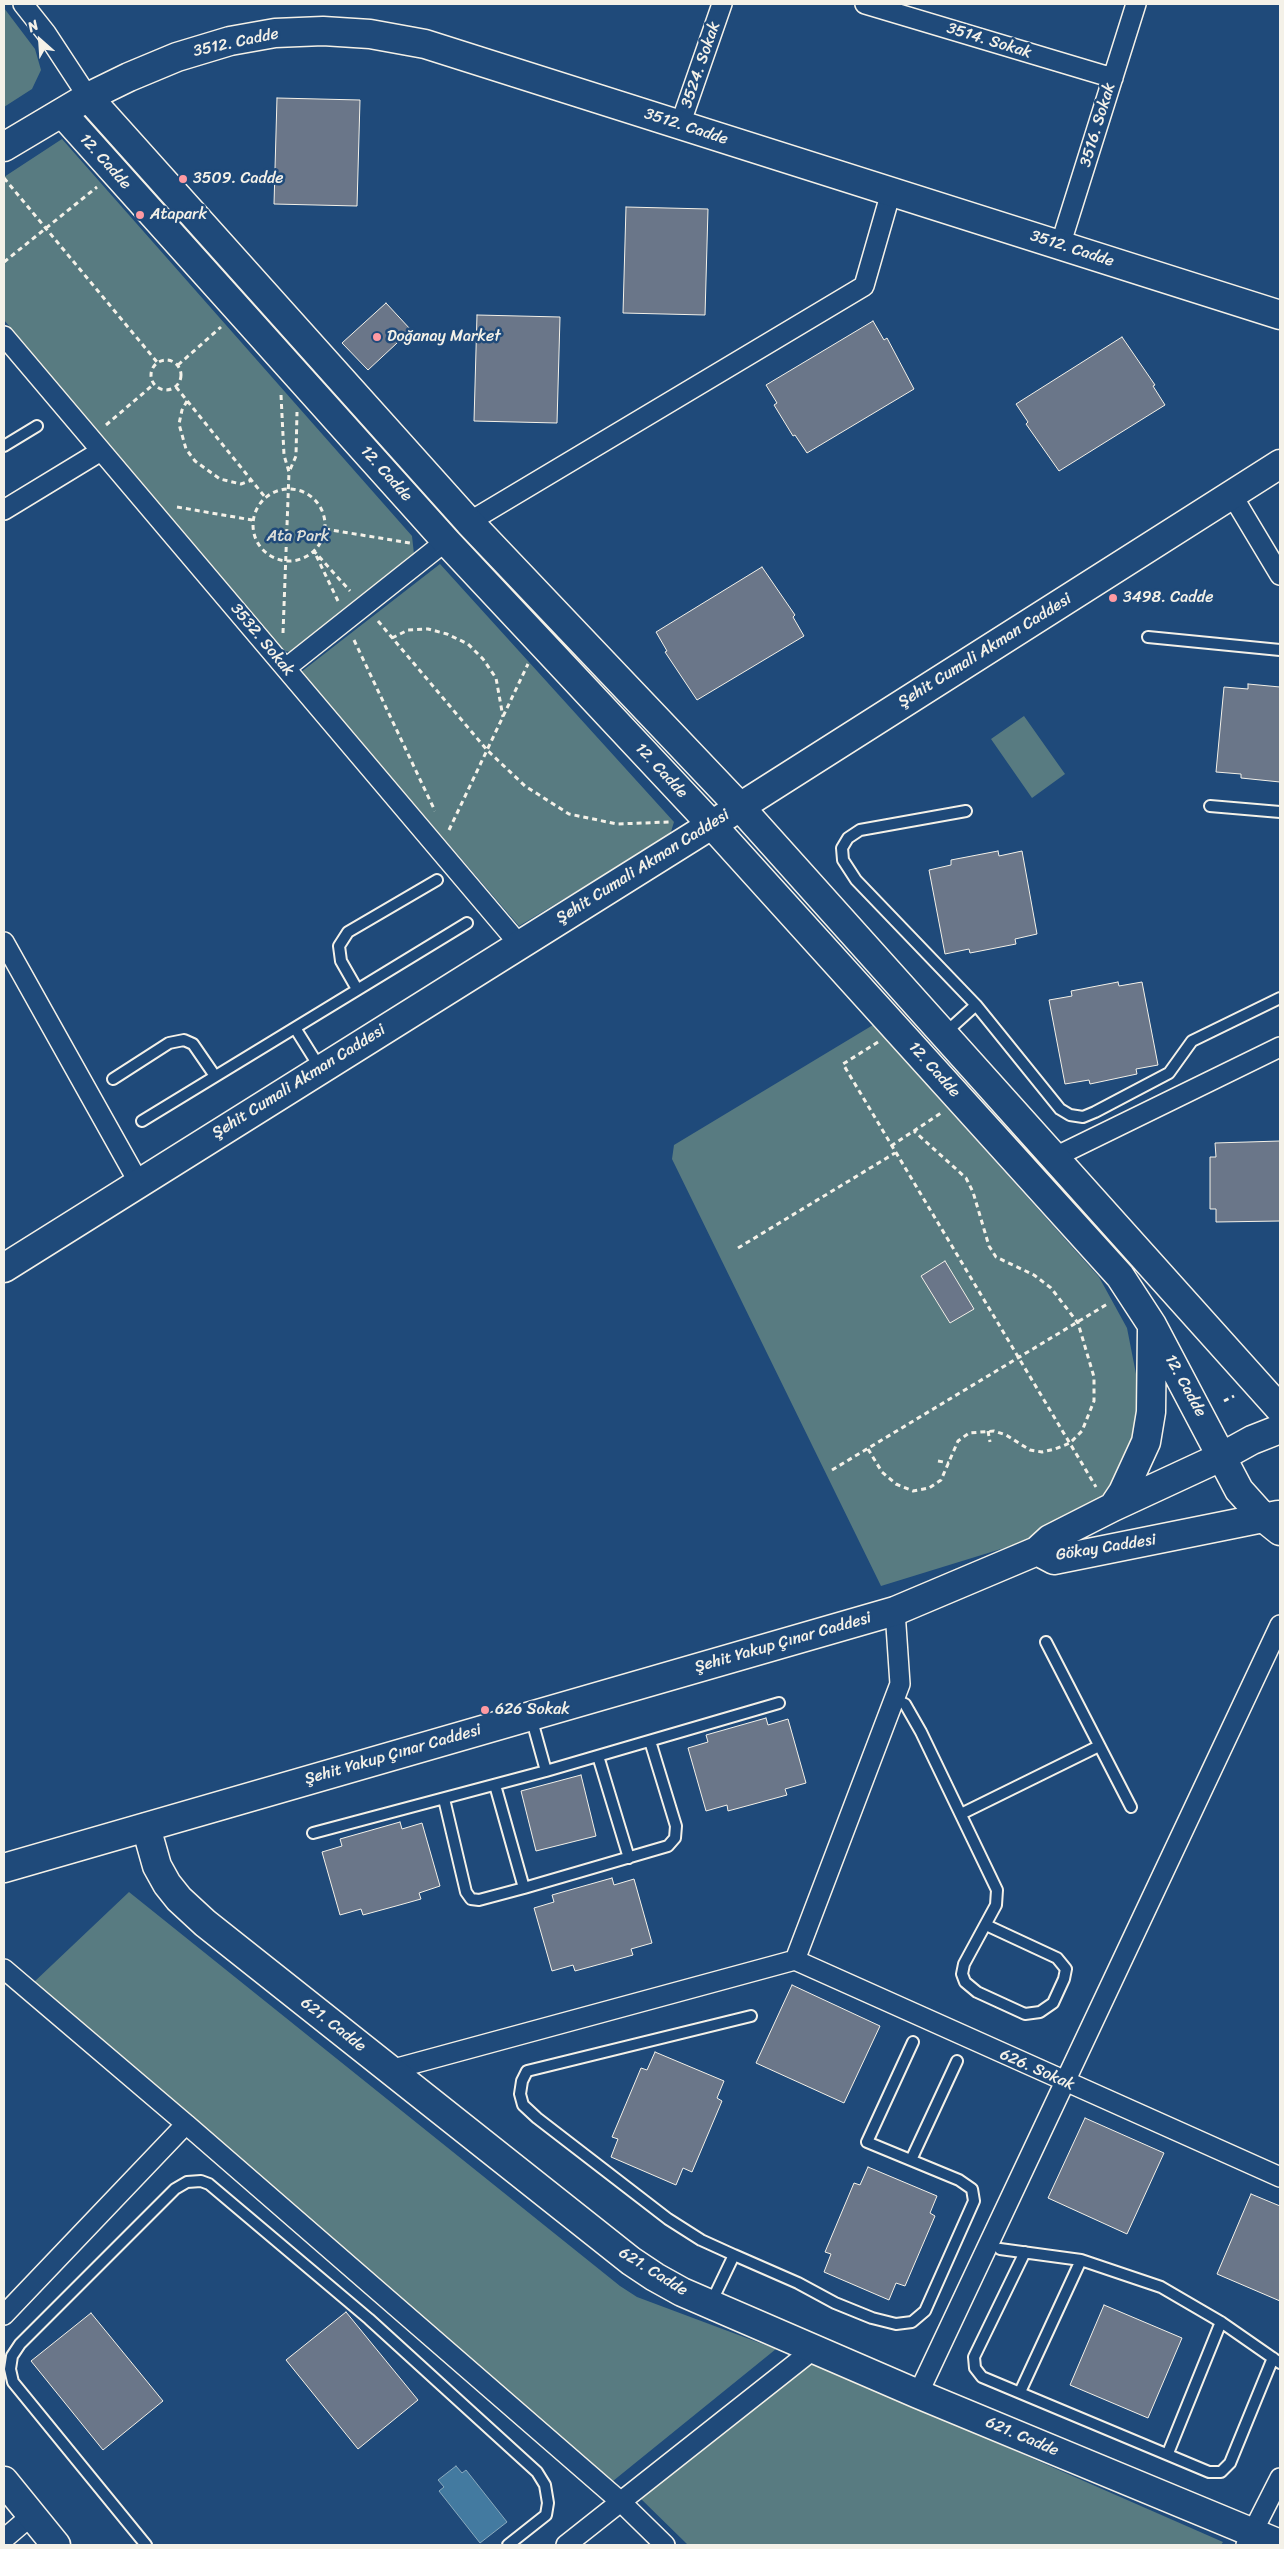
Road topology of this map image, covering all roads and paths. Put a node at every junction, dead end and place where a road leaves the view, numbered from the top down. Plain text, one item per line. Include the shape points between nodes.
1 (23, 4) edge
2 (722, 4) edge
3 (865, 4) edge
4 (1136, 4) edge
5 (1113, 78) junction
6 (88, 97) junction
7 (62, 113) junction
8 (680, 125) junction
9 (4, 147) edge
10 (4, 178) edge
11 (104, 182) dead end
12 (891, 192) junction
13 (45, 229) junction
14 (1060, 246) junction
15 (4, 262) edge
16 (1280, 315) edge
17 (226, 323) dead end
18 (4, 336) edge
19 (157, 362) junction
20 (178, 365) junction
21 (154, 384) junction
22 (176, 387) junction
23 (281, 393) dead end
24 (187, 401) junction
25 (298, 404) dead end
26 (37, 426) dead end
27 (96, 445) junction
28 (4, 446) edge
29 (1280, 464) edge
30 (289, 472) junction
31 (252, 480) junction
32 (289, 489) junction
33 (1232, 494) junction
34 (265, 497) junction
35 (144, 502) junction
36 (4, 510) edge
37 (252, 520) junction
38 (469, 522) junction
39 (325, 529) junction
40 (446, 541) junction
41 (418, 544) dead end
42 (314, 551) junction
43 (287, 561) junction
44 (1280, 576) edge
45 (353, 594) dead end
46 (339, 604) dead end
47 (373, 616) dead end
48 (351, 633) dead end
49 (283, 636) dead end
50 (1148, 637) dead end
51 (392, 638) junction
52 (1280, 650) edge
53 (531, 657) dead end
54 (286, 668) junction
55 (503, 717) junction
56 (487, 750) junction
57 (1210, 806) dead end
58 (740, 807) junction
59 (966, 811) dead end
60 (1280, 812) edge
61 (438, 819) dead end
62 (674, 822) dead end
63 (711, 824) junction
64 (442, 828) dead end
65 (437, 880) dead end
66 (467, 923) dead end
67 (4, 942) edge
68 (519, 944) junction
69 (357, 989) junction
70 (1280, 998) edge
71 (976, 1005) junction
72 (295, 1028) junction
73 (943, 1035) junction
74 (884, 1039) dead end
75 (1280, 1047) edge
76 (321, 1069) junction
77 (215, 1076) junction
78 (113, 1079) dead end
79 (948, 1109) dead end
80 (142, 1120) dead end
81 (914, 1131) junction
82 (891, 1146) junction
83 (895, 1153) junction
84 (1053, 1158) junction
85 (139, 1184) junction
86 (738, 1248) dead end
87 (4, 1268) edge
88 (1116, 1299) dead end
89 (1078, 1323) junction
90 (1152, 1325) junction
91 (1020, 1357) junction
92 (1280, 1409) edge
93 (1280, 1429) edge
94 (988, 1431) junction
95 (990, 1442) dead end
96 (1070, 1443) junction
97 (868, 1449) junction
98 (1223, 1456) junction
99 (938, 1461) dead end
100 (949, 1463) junction
101 (832, 1470) dead end
102 (1106, 1500) junction
103 (1275, 1522) edge
104 (1037, 1551) junction
105 (895, 1611) junction
106 (1280, 1625) edge
107 (1046, 1642) dead end
108 (894, 1699) junction
109 (779, 1703) dead end
110 (530, 1716) junction
111 (650, 1741) junction
112 (1099, 1746) junction
113 (598, 1756) junction
114 (546, 1771) junction
115 (495, 1785) junction
116 (444, 1799) junction
117 (1131, 1807) dead end
118 (961, 1814) junction
119 (146, 1827) junction
120 (313, 1833) dead end
121 (629, 1858) junction
122 (4, 1868) edge
123 (524, 1888) junction
124 (986, 1925) junction
125 (795, 1960) junction
126 (4, 1969) edge
127 (751, 2016) dead end
128 (913, 2042) dead end
129 (957, 2061) dead end
130 (390, 2070) junction
131 (1065, 2083) junction
132 (186, 2124) junction
133 (911, 2160) junction
134 (1280, 2177) edge
135 (1000, 2250) dead end
136 (1025, 2252) junction
137 (734, 2255) junction
138 (1081, 2260) junction
139 (711, 2304) junction
140 (4, 2315) edge
141 (1222, 2322) junction
142 (814, 2349) junction
143 (1276, 2360) edge
144 (1020, 2392) junction
145 (918, 2394) junction
146 (1168, 2453) junction
147 (1280, 2478) edge
148 (4, 2480) edge
149 (621, 2502) junction
150 (32, 2515) junction
151 (4, 2539) edge
152 (1250, 2539) edge
153 (1280, 2544) edge
154 (56, 2545) edge
155 (146, 2545) edge
156 (508, 2545) edge
157 (566, 2545) edge
158 (665, 2545) edge

1 - 6 street
2 - 8 street, 3524. Sokak
3 - 5 street, 3514. Sokak
4 - 5 street, 3516. Sokak
5 - 14 street, 3516. Sokak
6 - 7 main road, 3512. Cadde
6 - 8 main road, 3512. Cadde via 169,60 221,44 276,32 323,31 370,34 425,44
6 - 38 main road, 12. Cadde
7 - 9 main road, 3512. Cadde
7 - 40 main road, 12. Cadde
8 - 12 main road, 3512. Cadde
10 - 13 path
11 - 13 path
12 - 14 main road, 3512. Cadde
12 - 38 street via 864,286
13 - 15 path
13 - 19 path
14 - 16 main road, 3512. Cadde
17 - 20 path
18 - 27 street, 3532. Sokak
19 - 20 path via 169,360
19 - 21 path via 151,373
20 - 22 path via 181,379
21 - 22 path via 166,390
21 - 27 path
22 - 24 path
23 - 30 path via 284,455
24 - 31 path
24 - 31 path via 179,424 186,449 195,461 220,479 241,484
25 - 30 path via 296,456
26 - 28 lane
27 - 35 street, 3532. Sokak
27 - 36 street
29 - 33 main road, Şehit Cumali Akman Caddesi
30 - 32 path
31 - 34 path
32 - 34 path via 272,492
32 - 39 path via 306,493 315,500 322,509
32 - 43 path
33 - 44 street
33 - 58 main road, Şehit Cumali Akman Caddesi
34 - 37 path
35 - 37 path
35 - 54 street, 3532. Sokak
37 - 43 path via 256,541 262,550 271,557
38 - 58 main road, 12. Cadde
39 - 41 path
39 - 42 path
40 - 54 street
40 - 63 main road, 12. Cadde
42 - 43 path via 304,558
42 - 45 path
42 - 46 path
43 - 49 path
47 - 51 path
48 - 61 path
50 - 52 lane
51 - 55 path via 408,630 428,629 468,644 484,659 496,678
51 - 56 path
53 - 55 path
54 - 68 street, 3532. Sokak
55 - 56 path
56 - 62 path via 525,786 569,814 617,824
56 - 64 path via 446,836
57 - 60 lane
58 - 63 main road, Şehit Cumali Akman Caddesi
58 - 73 main road, 12. Cadde
59 - 71 lane via 860,830 848,838 842,848 844,860 856,880
63 - 68 main road, Şehit Cumali Akman Caddesi
63 - 90 main road, 12. Cadde via 1120,1276
65 - 69 lane via 348,932 338,946 341,961
66 - 69 lane
67 - 85 street
68 - 76 main road, Şehit Cumali Akman Caddesi
69 - 72 lane
70 - 71 lane via 1192,1041 1170,1073 1083,1117 1060,1109
71 - 73 lane
72 - 76 lane
72 - 77 lane
73 - 84 main road, 12. Cadde
74 - 82 path via 843,1064
75 - 84 street
76 - 85 main road, Şehit Cumali Akman Caddesi
77 - 78 lane via 193,1044 184,1040 169,1043
77 - 80 lane
79 - 81 path
81 - 82 path
81 - 89 path via 966,1178 989,1246 996,1257 1034,1274 1050,1288
82 - 83 path
83 - 86 path
83 - 91 path
84 - 92 main road, 12. Cadde
85 - 87 main road, Şehit Cumali Akman Caddesi
88 - 89 path
89 - 91 path
89 - 96 path via 1094,1377 1094,1401 1082,1431
90 - 98 main road, 12. Cadde
90 - 102 main road via 1151,1412 1146,1442 1123,1492
91 - 96 path
91 - 97 path
93 - 98 main road, Gökay Caddesi
94 - 95 path
94 - 96 path via 1006,1435 1030,1450 1042,1452
94 - 100 path via 969,1433 958,1441
96 - 102 path
97 - 100 path via 882,1472 896,1484 913,1491 930,1488 941,1480
97 - 101 path
98 - 102 main road, Gökay Caddesi
98 - 103 main road, 12. Cadde via 1239,1490
99 - 100 path
102 - 104 main road, Gökay Caddesi
103 - 104 main road, Gökay Caddesi via 1054,1560
104 - 105 main road, Şehit Yakup Çınar Caddesi
105 - 108 street via 901,1680
105 - 110 main road, Şehit Yakup Çınar Caddesi
106 - 131 street
107 - 112 lane
108 - 118 lane via 905,1704
108 - 125 street
109 - 111 lane
110 - 114 lane
110 - 119 main road, Şehit Yakup Çınar Caddesi
111 - 113 lane
111 - 121 lane via 676,1826 675,1838 668,1846
112 - 117 lane
112 - 118 lane
113 - 114 lane
113 - 121 lane
114 - 115 lane
115 - 116 lane
115 - 123 lane
116 - 120 lane
116 - 123 lane via 470,1899 479,1900
118 - 124 lane via 997,1890 996,1905
119 - 122 main road, Şehit Yakup Çınar Caddesi
119 - 130 main road, 621. Cadde via 157,1866 179,1899
121 - 123 lane
124 - 124 lane via 964,1964 962,1974 965,1982 977,1992 1025,2014 1040,2012 1053,2004 1066,1969 1056,1958
125 - 130 street
125 - 131 street, 626. Sokak
126 - 132 street
127 - 137 lane via 527,2071 520,2094 523,2105 537,2118 668,2219
128 - 133 lane via 867,2142
129 - 133 lane
130 - 139 main road, 621. Cadde via 631,2261 675,2288
131 - 134 street, 626. Sokak
131 - 145 street
132 - 140 street
132 - 149 street
133 - 137 lane via 959,2180 972,2189 974,2201 925,2311 912,2322 896,2324 872,2318
135 - 136 lane
136 - 138 lane
136 - 144 lane via 974,2357 975,2368 982,2377
137 - 139 lane
138 - 141 lane via 1160,2287
138 - 144 lane
139 - 142 main road, 621. Cadde
141 - 143 lane
141 - 146 lane
142 - 145 main road, 621. Cadde
142 - 149 street
143 - 146 lane via 1230,2463 1221,2472 1209,2472
144 - 146 lane
145 - 152 main road, 621. Cadde
147 - 152 street
148 - 150 main road
149 - 157 street
149 - 158 street
150 - 151 street
150 - 154 main road
152 - 153 main road, 621. Cadde
155 - 156 lane via 13,2382 10,2368 12,2356 20,2344 175,2189 187,2182 201,2181 209,2184 369,2318 537,2472 545,2485 546,2515

